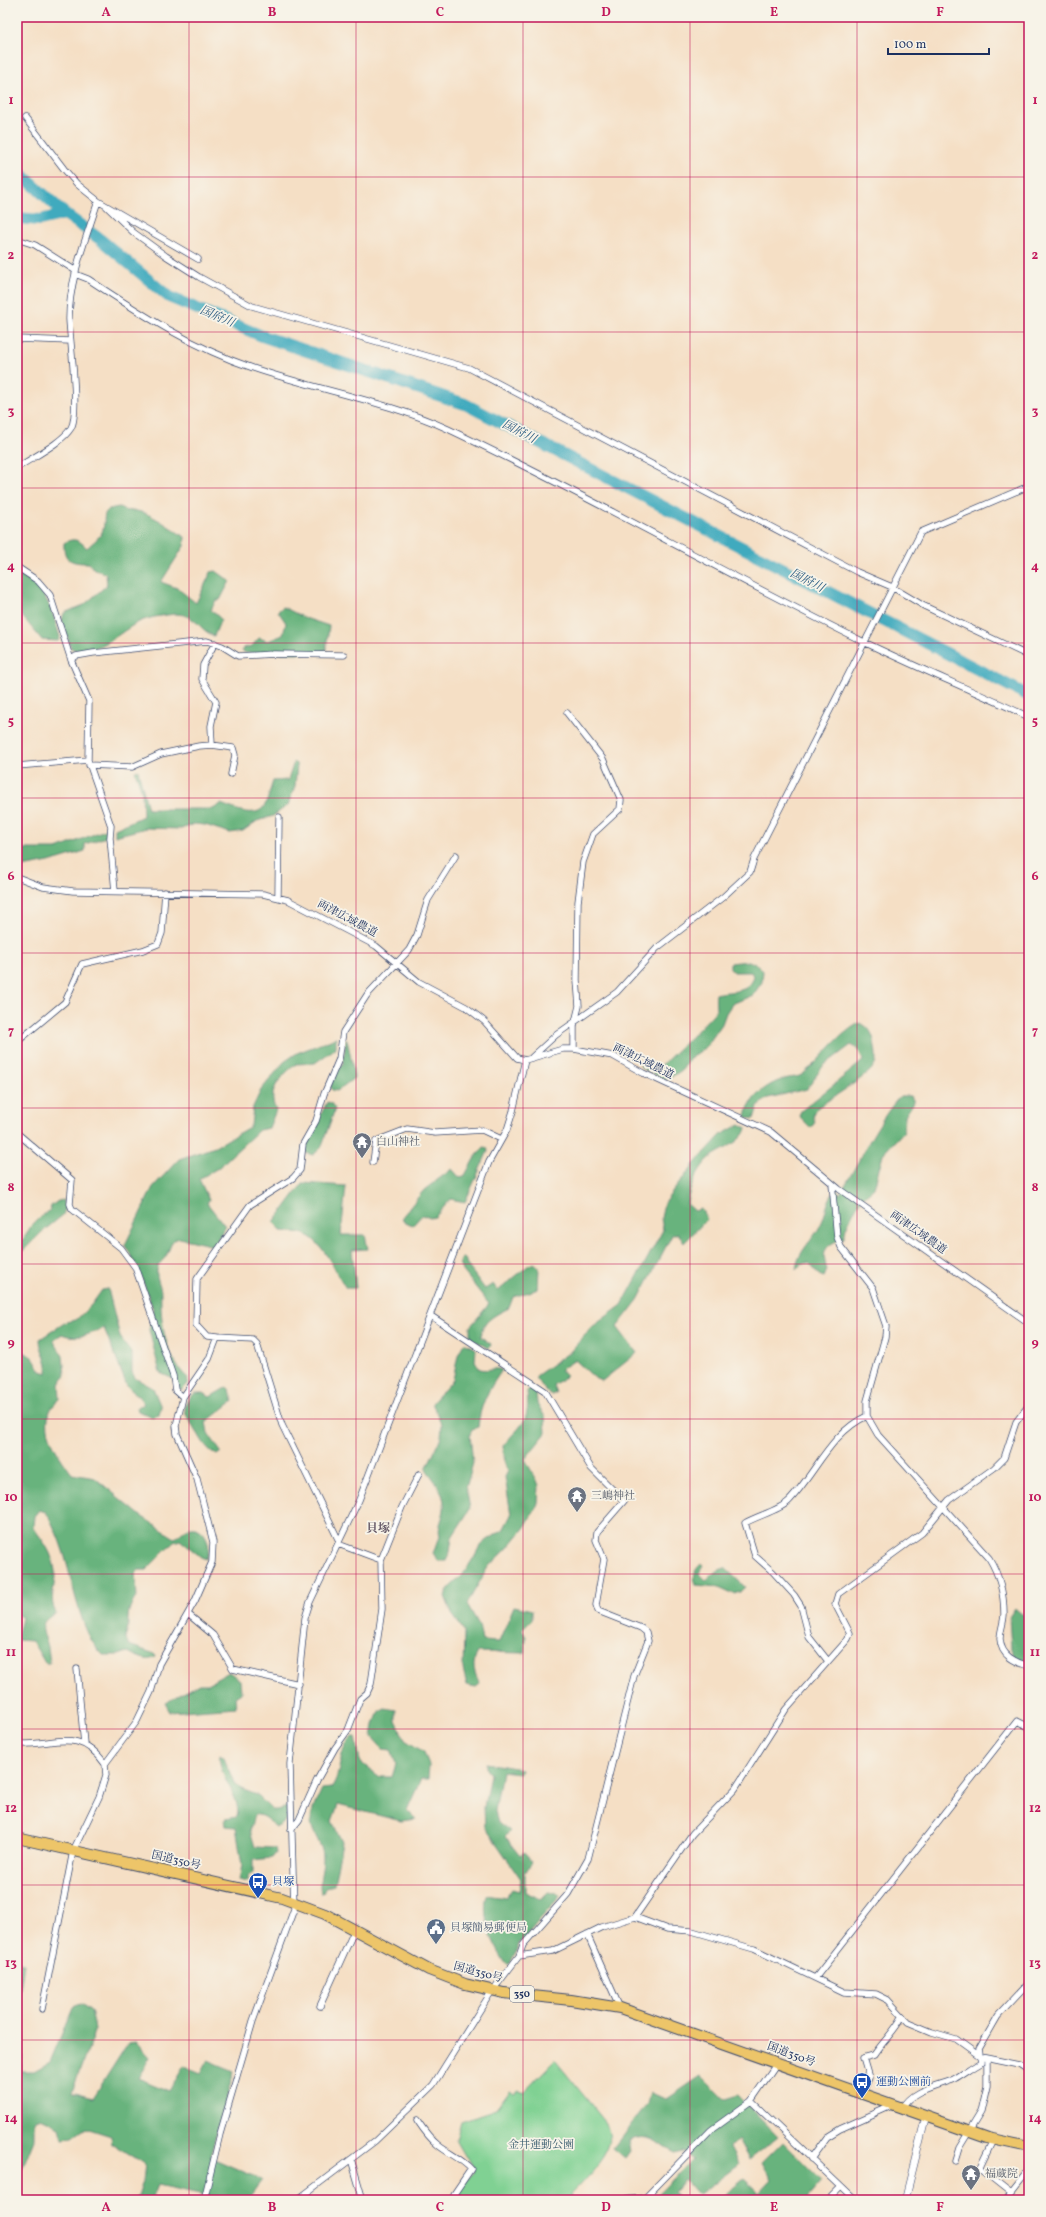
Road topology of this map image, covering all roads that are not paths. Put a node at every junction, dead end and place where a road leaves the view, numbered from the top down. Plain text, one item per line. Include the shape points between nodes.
1 (26, 118) dead end
2 (98, 201) junction
3 (106, 206) junction
4 (17, 239) edge
5 (198, 259) dead end
6 (76, 272) junction
7 (17, 339) edge
8 (70, 341) junction
9 (17, 468) edge
10 (1029, 486) edge
11 (17, 567) edge
12 (892, 587) junction
13 (863, 642) junction
14 (215, 643) junction
15 (344, 655) dead end
16 (1029, 656) edge
17 (71, 660) junction
18 (567, 713) dead end
19 (1029, 717) edge
20 (212, 745) junction
21 (88, 763) junction
22 (17, 766) edge
23 (231, 774) dead end
24 (279, 816) dead end
25 (456, 855) dead end
26 (17, 877) edge
27 (115, 891) junction
28 (165, 892) junction
29 (278, 896) junction
30 (396, 965) junction
31 (577, 1018) junction
32 (17, 1042) edge
33 (574, 1049) junction
34 (532, 1058) junction
35 (525, 1060) junction
36 (17, 1133) edge
37 (501, 1139) junction
38 (373, 1162) dead end
39 (832, 1183) junction
40 (431, 1316) junction
41 (1029, 1323) edge
42 (217, 1338) junction
43 (183, 1397) junction
44 (1029, 1405) edge
45 (867, 1416) junction
46 (419, 1474) dead end
47 (943, 1507) junction
48 (339, 1542) junction
49 (381, 1560) junction
50 (188, 1614) junction
51 (828, 1661) junction
52 (1029, 1666) edge
53 (77, 1669) dead end
54 (299, 1684) junction
55 (1029, 1721) edge
56 (17, 1744) edge
57 (84, 1744) junction
58 (105, 1764) junction
59 (291, 1830) junction
60 (17, 1838) edge
61 (73, 1851) junction
62 (295, 1902) junction
63 (635, 1917) junction
64 (355, 1929) junction
65 (587, 1934) junction
66 (519, 1956) junction
67 (816, 1977) junction
68 (1029, 1983) edge
69 (494, 1991) junction
70 (320, 2006) dead end
71 (620, 2008) junction
72 (42, 2009) dead end
73 (902, 2017) junction
74 (984, 2058) junction
75 (778, 2063) junction
76 (1029, 2071) edge
77 (862, 2094) junction
78 (751, 2101) junction
79 (891, 2104) junction
80 (902, 2108) junction
81 (926, 2116) junction
82 (417, 2120) dead end
83 (969, 2131) junction
84 (994, 2140) junction
85 (1029, 2147) edge
86 (351, 2159) junction
87 (811, 2159) junction
88 (955, 2160) dead end
89 (1029, 2171) edge
90 (841, 2187) junction
91 (1011, 2193) junction
92 (204, 2200) edge
93 (297, 2200) edge
94 (363, 2200) edge
95 (461, 2200) edge
96 (620, 2200) edge
97 (828, 2200) edge
98 (855, 2200) edge
99 (905, 2200) edge
100 (1006, 2200) edge

1 - 2 street via 77,184
2 - 3 street
2 - 6 street
3 - 5 street
3 - 12 street via 132,232 166,256 252,306 469,368 857,572
4 - 6 street via 35,246
6 - 8 street via 71,295
6 - 13 street via 178,336 223,357 294,381 403,411 446,428 663,537
7 - 8 street
8 - 9 street via 74,402 71,428 55,443
10 - 12 street via 921,532
11 - 17 street via 38,582 50,595
12 - 13 street
12 - 16 street via 924,606
13 - 19 street
13 - 31 street via 754,859 750,872 723,897 657,948 617,992
14 - 15 street via 238,656
14 - 17 street via 207,641 92,653 76,656
14 - 20 street via 203,665 202,679 216,702 211,726
17 - 21 street via 89,701
18 - 31 street via 603,759 621,800 620,809 593,834 583,862 576,925 576,980 579,1006
20 - 21 street via 162,754 132,767
20 - 23 street via 234,748
21 - 22 street
21 - 27 street via 111,826
24 - 29 street
25 - 30 street via 428,900 417,935
26 - 27 street, 両津広域農道 via 43,887 73,891
27 - 28 street, 両津広域農道
28 - 29 street, 両津広域農道
28 - 32 street via 162,933 158,944 82,964 65,1002
29 - 30 street, 両津広域農道 via 376,946
30 - 35 street, 両津広域農道 via 419,982 466,1008 494,1031 512,1053
30 - 42 street via 367,995 343,1032 339,1059 316,1121 303,1144 300,1170 293,1178 250,1205 197,1279 196,1325 207,1337
31 - 33 street via 574,1026
31 - 34 street via 549,1040
33 - 34 street, 両津広域農道 via 563,1049
33 - 39 street, 両津広域農道 via 614,1056 650,1076 771,1132
34 - 35 street, 両津広域農道
35 - 37 street via 513,1111
36 - 43 street via 72,1180 72,1209 121,1248 135,1268 173,1376 175,1390
37 - 38 street via 482,1130 435,1133 407,1129 376,1141
37 - 40 street via 489,1162
39 - 41 street, 両津広域農道
39 - 45 street via 837,1237 841,1247 873,1288 886,1326 867,1401
40 - 48 street via 359,1500
40 - 66 street via 545,1391 591,1468 624,1501 597,1532 596,1540 604,1559 596,1605 598,1611 641,1628 648,1636 634,1676 588,1859 568,1894 523,1945
42 - 43 street via 209,1359
42 - 48 street via 253,1340 257,1344 282,1425
43 - 50 street via 176,1426 177,1434 197,1479 213,1542 212,1562
44 - 47 street via 1016,1422 1004,1458
45 - 47 street via 878,1435
45 - 51 street via 855,1422 828,1449 787,1503 745,1523 755,1556 794,1594 808,1637
46 - 49 street via 402,1507
47 - 51 street via 922,1533 838,1594 835,1604 850,1633
47 - 52 street via 989,1558 996,1570 1003,1600 1004,1616 1000,1639 1002,1648 1013,1660
48 - 49 street
48 - 54 street via 305,1618
49 - 59 street via 382,1609 372,1684 360,1699 348,1730 335,1748 299,1820
50 - 54 street via 214,1634 233,1669
50 - 58 street via 160,1664 151,1692 137,1721
51 - 63 street via 786,1709 735,1789 692,1834
53 - 57 street
54 - 59 street via 290,1764
55 - 67 street via 1026,1726 1017,1721
56 - 57 street via 74,1740
57 - 58 street
58 - 61 street via 106,1775 99,1797
59 - 62 street
60 - 61 highway, 国道350号 / 350
61 - 62 highway, 国道350号 / 350
61 - 72 street
62 - 64 highway, 国道350号 / 350
62 - 92 street via 254,2021 220,2134
63 - 65 street via 616,1921
63 - 67 street via 667,1929 692,1931 754,1949
64 - 69 highway, 国道350号 / 350 via 429,1970 465,1984
64 - 70 street
65 - 66 street via 553,1951
65 - 71 street
66 - 69 street
67 - 73 street via 844,1992 876,1994 896,2007
68 - 74 street via 998,2016 979,2049
69 - 71 highway, 国道350号 / 350
69 - 86 street via 433,2085 375,2141
71 - 75 highway, 国道350号 / 350
73 - 74 street via 920,2028 956,2039
73 - 77 street via 874,2055 863,2058 869,2078
74 - 76 street via 1020,2065
74 - 80 street via 955,2078 919,2092
74 - 83 street via 987,2086 981,2112
75 - 77 highway, 国道350号 / 350
75 - 78 street
77 - 79 highway, 国道350号 / 350
78 - 87 street
78 - 96 street via 711,2130 645,2198
79 - 80 highway, 国道350号 / 350
79 - 87 street via 827,2137
80 - 81 highway, 国道350号 / 350
81 - 83 highway, 国道350号 / 350
81 - 99 street
82 - 95 street via 438,2146 463,2160 471,2169 454,2194
83 - 84 highway, 国道350号 / 350
83 - 88 street
84 - 85 highway, 国道350号 / 350
84 - 91 street via 981,2168
86 - 93 street
86 - 94 street
87 - 90 street
89 - 91 street
90 - 97 street
90 - 98 street
91 - 100 street

